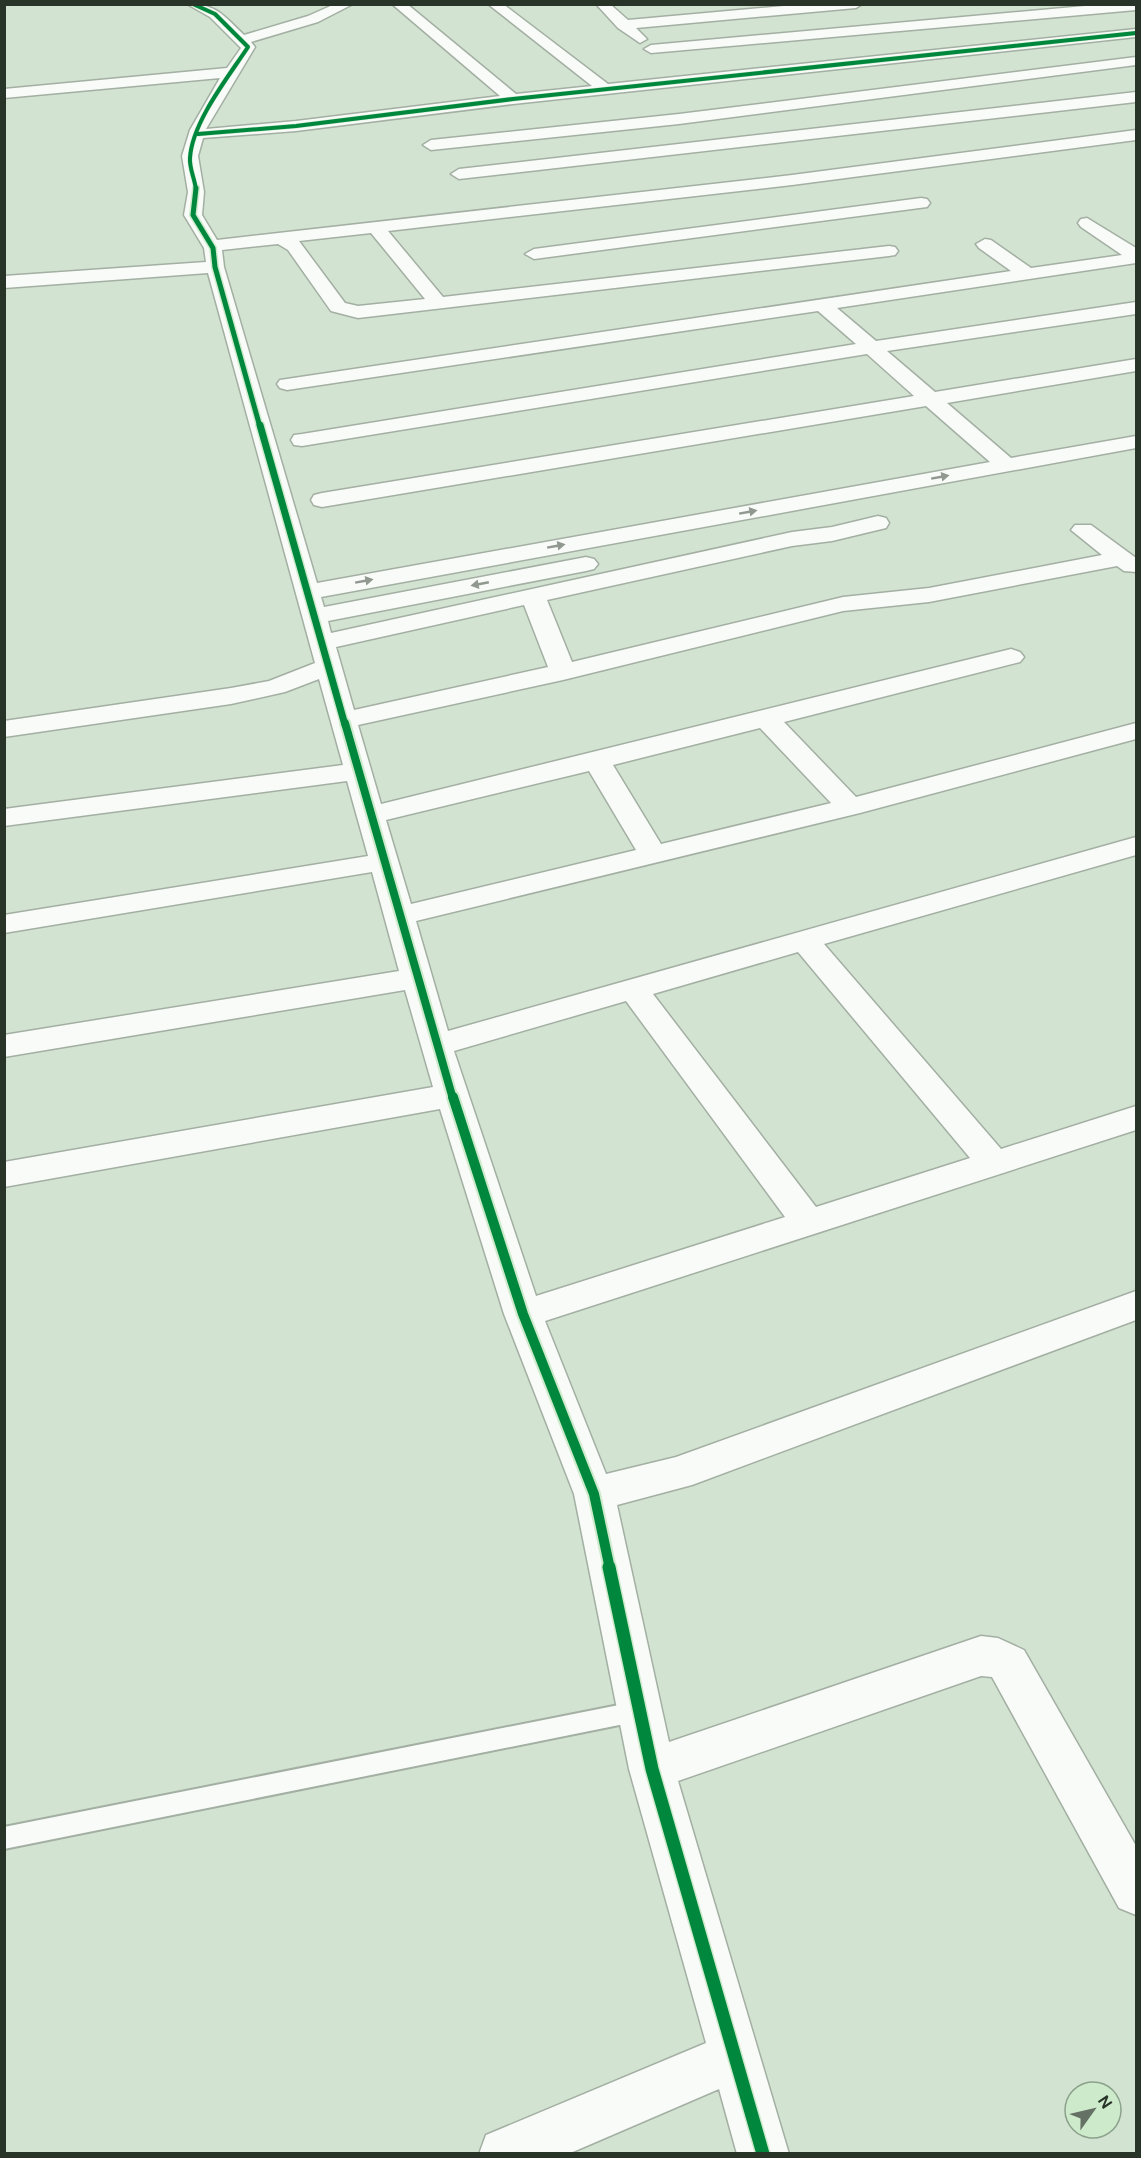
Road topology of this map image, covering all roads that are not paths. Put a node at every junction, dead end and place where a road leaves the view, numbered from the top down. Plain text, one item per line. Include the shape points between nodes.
1 (193, 4) edge
2 (347, 4) edge
3 (398, 4) edge
4 (494, 4) edge
5 (602, 4) edge
6 (856, 4) edge
7 (1137, 6) edge
8 (900, 11) dead end
9 (920, 24) junction
10 (623, 25) junction
11 (1137, 33) edge
12 (241, 40) junction
13 (651, 48) junction
14 (961, 50) junction
15 (1137, 61) edge
16 (820, 68) junction
17 (232, 72) junction
18 (690, 80) junction
19 (605, 89) junction
20 (4, 94) edge
21 (865, 96) junction
22 (1137, 97) edge
23 (513, 99) junction
24 (914, 124) junction
25 (198, 134) junction
26 (934, 135) dead end
27 (1137, 135) edge
28 (954, 146) dead end
29 (973, 156) junction
30 (869, 170) junction
31 (459, 174) junction
32 (496, 215) junction
33 (1087, 223) dead end
34 (377, 229) junction
35 (284, 239) junction
36 (985, 244) dead end
37 (889, 251) dead end
38 (534, 254) junction
39 (214, 257) junction
40 (1137, 257) edge
41 (1027, 274) junction
42 (4, 282) edge
43 (564, 288) junction
44 (438, 303) junction
45 (820, 303) junction
46 (1137, 308) edge
47 (870, 348) junction
48 (1137, 365) edge
49 (287, 384) dead end
50 (929, 398) junction
51 (302, 440) dead end
52 (1137, 442) edge
53 (1137, 463) edge
54 (1006, 465) junction
55 (322, 500) dead end
56 (878, 523) dead end
57 (1083, 530) dead end
58 (1129, 564) edge
59 (533, 596) junction
60 (317, 630) junction
61 (1011, 657) dead end
62 (563, 672) junction
63 (765, 718) junction
64 (343, 720) junction
65 (4, 729) edge
66 (1137, 730) edge
67 (597, 761) junction
68 (357, 771) junction
69 (850, 807) junction
70 (370, 815) junction
71 (4, 818) edge
72 (1137, 846) edge
73 (652, 853) junction
74 (383, 862) junction
75 (399, 916) junction
76 (4, 924) edge
77 (804, 940) junction
78 (417, 978) junction
79 (633, 989) junction
80 (436, 1045) junction
81 (4, 1046) edge
82 (452, 1095) junction
83 (1137, 1118) edge
84 (994, 1163) junction
85 (4, 1175) edge
86 (808, 1222) junction
87 (1137, 1305) edge
88 (523, 1314) junction
89 (594, 1494) junction
90 (640, 1711) junction
91 (652, 1769) junction
92 (4, 1838) edge
93 (1136, 1888) edge
94 (735, 2056) junction
95 (505, 2154) edge
96 (763, 2154) edge

1 - 12 street via 215,14
2 - 12 street via 313,19 295,15
3 - 23 street
4 - 19 street
5 - 10 street
6 - 10 street
7 - 9 street
8 - 9 street
9 - 13 street
9 - 14 street
10 - 13 street
11 - 14 street
12 - 17 street via 248,47
13 - 18 street
14 - 16 street
15 - 21 street
16 - 18 street
16 - 21 street
17 - 20 street
17 - 25 street
18 - 19 street
19 - 23 street
21 - 24 street
21 - 31 street via 431,145 450,170
22 - 24 street
23 - 25 street via 397,115
24 - 26 street
24 - 31 street
25 - 39 street via 190,156 196,192 192,212
27 - 29 street
28 - 29 street
29 - 30 street
30 - 32 street
30 - 38 street via 921,203
31 - 32 street
32 - 34 street
32 - 38 street
33 - 40 street
34 - 35 street
34 - 44 street
35 - 39 street
35 - 44 street via 294,246 338,307 358,312
36 - 41 street
37 - 43 street
38 - 43 street
39 - 42 street
39 - 60 street
40 - 41 street
41 - 45 street
43 - 44 street
45 - 47 street
45 - 49 street
46 - 47 street
47 - 50 street
47 - 51 street
48 - 50 street
50 - 54 street
50 - 55 street
52 - 54 street
53 -> 60 street via 929,497
60 -> 54 street
56 - 59 street
57 - 58 street
58 - 62 street via 843,604
59 - 60 street
59 - 62 street
60 - 64 street
60 - 65 street via 285,684 231,696
61 - 63 street
62 - 64 street
63 - 67 street
63 - 69 street
64 - 68 street
66 - 69 street
67 - 70 street
67 - 73 street
68 - 70 street
68 - 71 street
69 - 73 street
70 - 74 street
72 - 77 street
73 - 75 street
74 - 75 street
74 - 76 street
75 - 78 street
77 - 79 street
77 - 84 street
78 - 80 street
78 - 81 street
79 - 80 street
79 - 86 street
80 - 82 street
82 - 85 street
82 - 88 street
83 - 84 street
84 - 86 street
86 - 88 street
87 - 89 street via 678,1473
88 - 89 street
89 - 90 street
90 - 91 street
90 - 92 lane
91 - 93 street via 981,1656 998,1658 1009,1664
91 - 94 street
94 - 95 street
94 - 96 street

